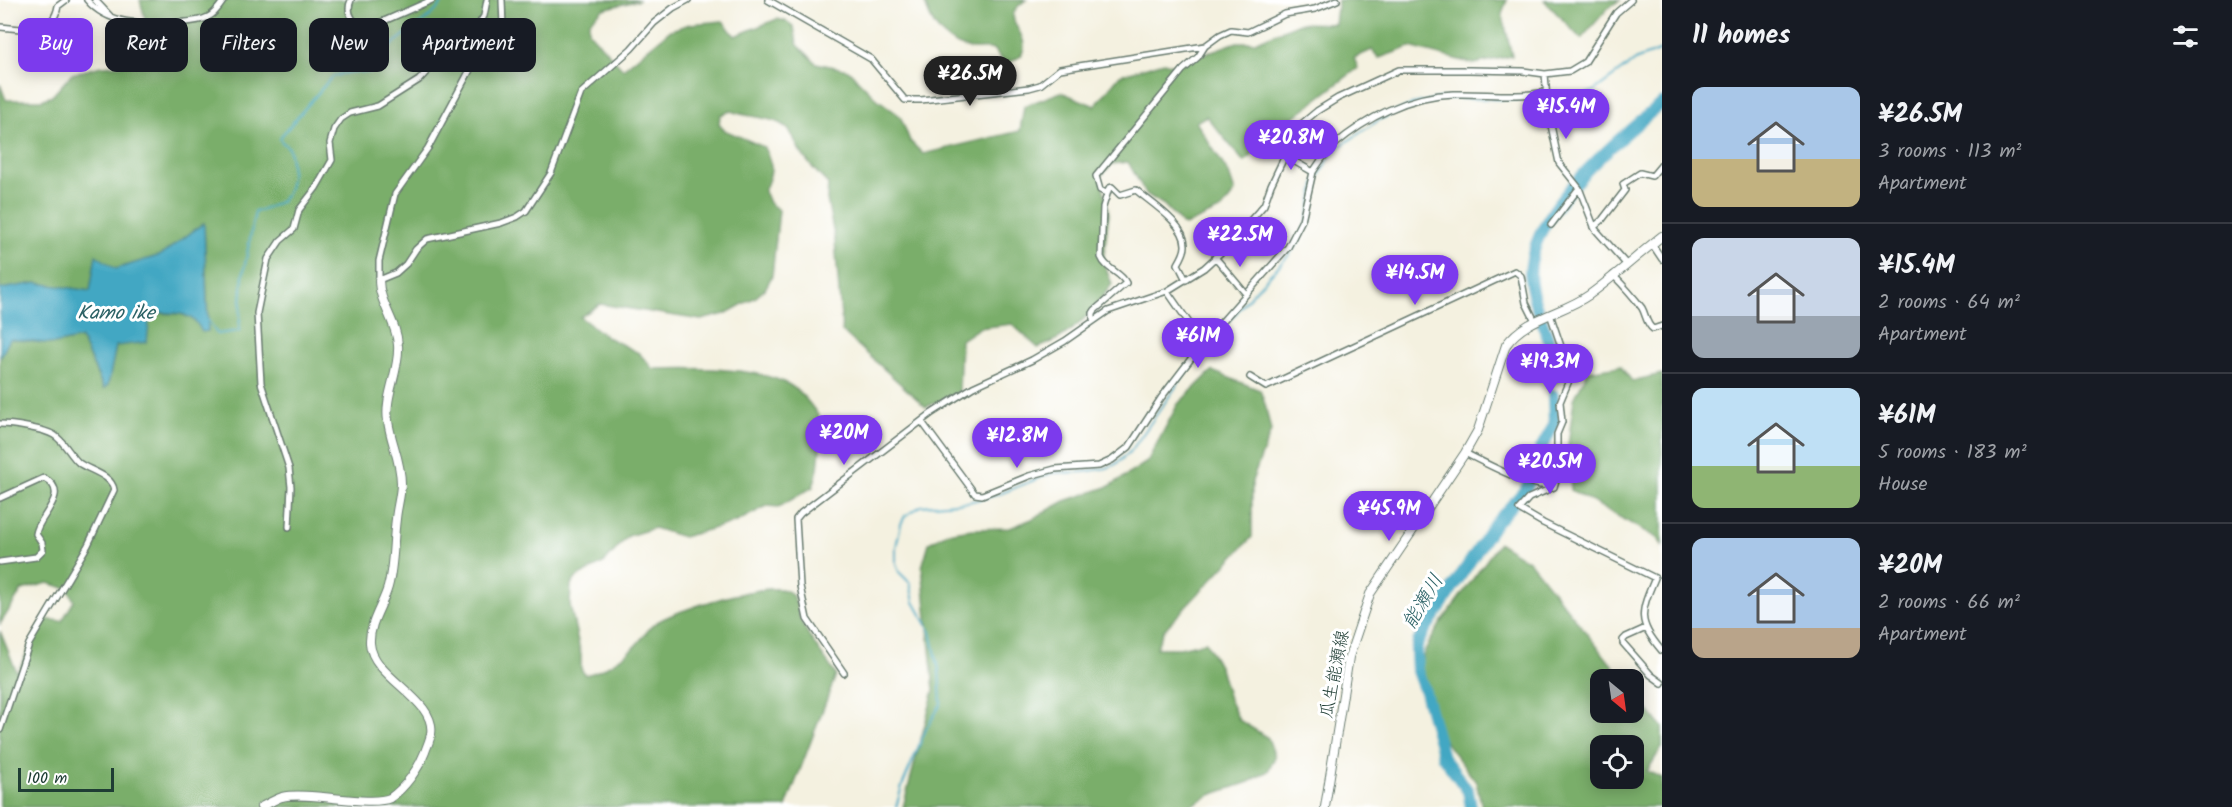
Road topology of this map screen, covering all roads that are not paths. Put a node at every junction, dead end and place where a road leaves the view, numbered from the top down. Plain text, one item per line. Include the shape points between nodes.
1 (66, 0) edge
2 (87, 0) edge
3 (95, 0) edge
4 (224, 0) edge
5 (351, 0) edge
6 (432, 0) edge
7 (487, 0) edge
8 (502, 0) edge
9 (688, 0) edge
10 (768, 0) edge
11 (1337, 0) edge
12 (1631, 0) edge
13 (111, 18) joint
14 (188, 21) edge
15 (0, 27) edge
16 (1205, 46) junction
17 (1545, 74) junction
18 (1546, 94) junction
19 (1285, 156) junction
20 (1662, 164) edge
21 (1313, 172) junction
22 (1579, 188) junction
23 (1106, 193) junction
24 (1551, 225) dead end
25 (1594, 226) junction
26 (1662, 236) edge
27 (1652, 244) junction
28 (1215, 257) junction
29 (1662, 259) edge
30 (1627, 264) junction
31 (1613, 275) junction
32 (379, 280) junction
33 (1186, 280) junction
34 (1167, 291) junction
35 (1246, 294) junction
36 (1550, 315) junction
37 (1094, 319) junction
38 (1535, 321) junction
39 (1662, 326) edge
40 (1203, 343) junction
41 (1250, 376) dead end
42 (922, 422) junction
43 (0, 424) edge
44 (1466, 453) junction
45 (1557, 477) junction
46 (0, 498) edge
47 (289, 527) dead end
48 (0, 562) edge
49 (1654, 578) junction
50 (1662, 582) edge
51 (1646, 628) junction
52 (1662, 651) edge
53 (844, 673) dead end
54 (1662, 683) edge
55 (0, 730) edge
56 (261, 807) edge
57 (1325, 807) edge

1 - 15 street via 58,6 51,23 25,29
2 - 13 street
3 - 13 street
4 - 14 street via 208,17
5 - 6 street via 348,11 353,20 368,28
7 - 47 street via 484,16 473,33 450,55 378,106 341,119 330,143 333,160 299,210 294,229 268,259 257,313 261,382 289,468
8 - 32 street via 503,27 496,42 471,68 429,148 395,194 379,261
9 - 32 street via 654,23 631,49 580,93 551,173 526,211 501,223 427,239 396,273
10 - 16 street via 871,58 905,100 1029,88 1040,85 1060,69
11 - 16 street via 1285,14 1248,32 1231,30
12 - 17 street via 1616,13 1585,62 1570,71
16 - 23 street via 1096,176 1100,190
17 - 18 street
17 - 19 street via 1399,70 1317,111 1299,126
18 - 21 street via 1453,94 1424,97 1396,106 1331,147
18 - 22 street via 1558,163
19 - 21 street
19 - 28 street via 1264,205
20 - 25 street via 1652,176 1640,173 1623,184 1624,190
21 - 35 street via 1302,220 1288,247
22 - 24 street
22 - 25 street
23 - 33 street via 1112,187 1120,195 1136,190 1174,221 1185,242 1178,264
23 - 37 street via 1101,257 1126,283 1095,310
25 - 30 street
26 - 27 main road, 瓜生能瀬線
27 - 29 street
27 - 30 main road, 瓜生能瀬線
28 - 33 street
28 - 35 street
30 - 31 main road, 瓜生能瀬線
31 - 36 main road, 瓜生能瀬線 via 1581,300
31 - 39 street via 1642,309 1649,326
32 - 56 main road via 398,346 387,420 398,454 401,485 392,569 370,633 370,646 377,662 429,717 431,733 421,762 388,800 282,797
33 - 34 street
34 - 37 street
34 - 40 street
35 - 40 street
36 - 38 main road, 瓜生能瀬線
36 - 45 street via 1570,378 1560,402
37 - 42 street via 1065,341 973,387
38 - 41 street via 1526,303 1521,276 1515,271 1266,387
38 - 44 main road, 瓜生能瀬線 via 1514,333 1506,345 1478,430
40 - 42 street via 1129,447 1099,466 1055,469 975,494
42 - 53 street via 796,519 800,586 807,619
43 - 55 street via 54,435 78,462 113,483 114,490 88,545 29,645
44 - 45 street via 1534,484 1545,485
44 - 57 main road, 瓜生能瀬線 via 1370,594 1349,657
45 - 49 street via 1554,487 1529,498 1519,509
46 - 48 street via 44,478 51,481 54,490 54,503 37,526 42,550 36,557
49 - 50 street
49 - 51 street via 1642,617
51 - 52 street
51 - 54 street via 1623,639 1623,644

